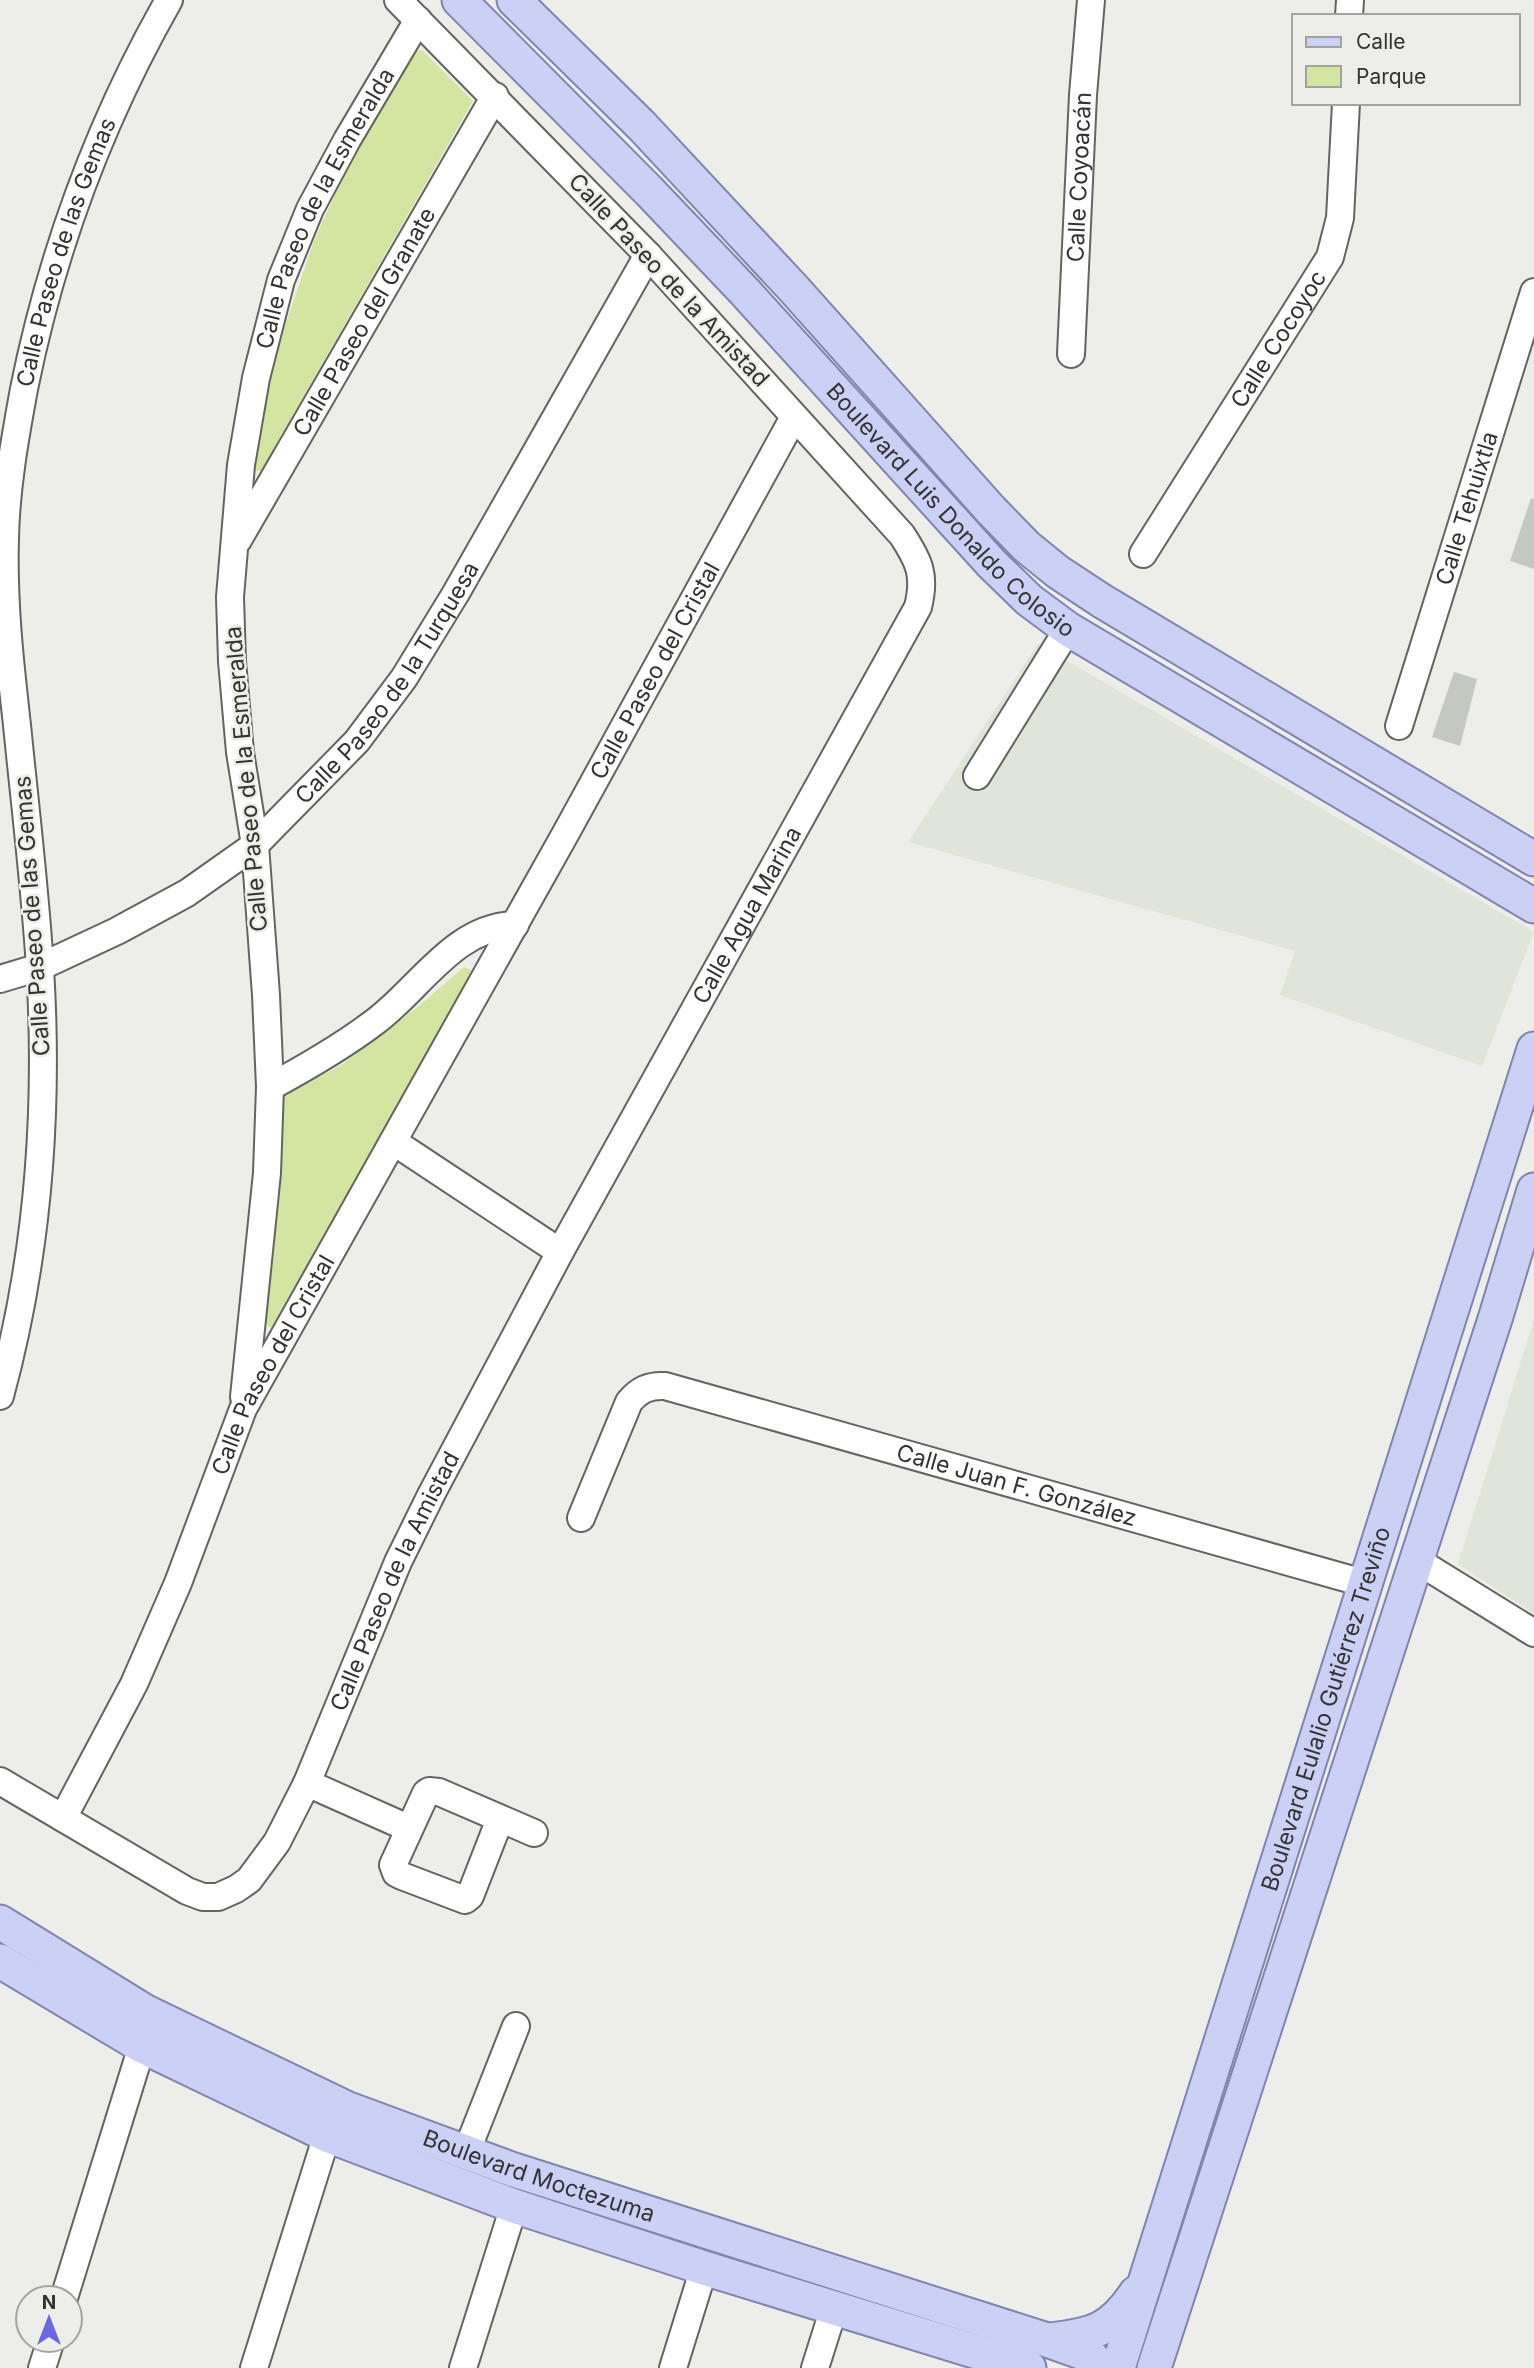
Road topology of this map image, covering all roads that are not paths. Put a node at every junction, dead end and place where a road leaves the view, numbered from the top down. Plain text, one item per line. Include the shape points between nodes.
1 (169, 0) edge
2 (398, 0) edge
3 (459, 0) edge
4 (514, 0) edge
5 (1091, 0) edge
6 (418, 20) junction
7 (495, 96) junction
8 (1346, 105) edge
9 (648, 255) junction
10 (1534, 292) edge
11 (1071, 355) dead end
12 (794, 417) junction
13 (234, 548) junction
14 (1143, 554) dead end
15 (922, 574) joint
16 (1068, 629) junction
17 (1399, 726) dead end
18 (10, 756) edge
19 (977, 776) dead end
20 (255, 845) junction
21 (1531, 856) edge
22 (1534, 906) edge
23 (515, 925) junction
24 (40, 967) junction
25 (0, 979) edge
26 (1534, 1049) edge
27 (270, 1087) junction
28 (394, 1142) junction
29 (1534, 1190) edge
30 (560, 1252) junction
31 (1493, 1324) junction
32 (1441, 1341) junction
33 (0, 1396) edge
34 (243, 1409) junction
35 (581, 1518) dead end
36 (1416, 1560) junction
37 (1367, 1584) junction
38 (1534, 1633) edge
39 (0, 1781) edge
40 (307, 1783) junction
41 (63, 1818) junction
42 (500, 1819) junction
43 (408, 1828) junction
44 (534, 1833) dead end
45 (0, 1922) edge
46 (0, 1961) edge
47 (516, 2026) dead end
48 (142, 2046) junction
49 (327, 2135) junction
50 (466, 2153) junction
51 (514, 2206) junction
52 (704, 2267) junction
53 (1149, 2274) junction
54 (68, 2284) edge
55 (1179, 2292) junction
56 (834, 2308) junction
57 (1047, 2340) junction
58 (254, 2368) edge
59 (463, 2368) edge
60 (673, 2368) edge
61 (815, 2368) edge
62 (1029, 2368) edge
63 (1103, 2368) edge
64 (1118, 2368) edge
65 (1133, 2368) edge
66 (1154, 2368) edge

1 - 18 street, Calle Paseo de las Gemas via 91,157 55,259 28,368 13,444 5,536
2 - 6 street, Calle Paseo de la Amistad
3 - 16 main road, Boulevard Luis Donaldo Colosio via 707,252 992,564 1028,600
4 - 21 main road, Boulevard Luis Donaldo Colosio via 661,147 1026,546 1102,601
5 - 11 street, Calle Coyoacán
6 - 7 street, Calle Paseo de la Amistad
6 - 13 street, Calle Paseo de la Esmeralda via 310,209 281,280 256,378 241,465
7 - 9 street, Calle Paseo de la Amistad
7 - 13 street, Calle Paseo del Granate
8 - 14 street, Calle Cocoyoc via 1340,218 1330,257
9 - 12 street, Calle Paseo de la Amistad
9 - 20 street, Calle Paseo de la Turquesa via 404,678 357,741
10 - 17 street, Calle Tehuixtla
12 - 15 street, Calle Paseo de la Amistad via 902,535
12 - 23 street, Calle Paseo del Cristal
13 - 20 street, Calle Paseo de la Esmeralda via 232,661
15 - 30 street, Calle Agua Marina via 918,607
16 - 19 street
16 - 22 main road, Boulevard Luis Donaldo Colosio
18 - 24 street, Calle Paseo de las Gemas
20 - 24 street, Calle Paseo de la Turquesa via 187,892
20 - 27 street, Calle Paseo de la Esmeralda
23 - 27 street via 478,932 379,1019
23 - 28 street, Calle Paseo del Cristal
24 - 25 street, Calle Paseo de la Turquesa
24 - 33 street, Calle Paseo de las Gemas via 41,1147 32,1242
26 - 32 main road, Boulevard Eulalio Gutiérrez Treviño
27 - 34 street, Calle Paseo de la Esmeralda via 267,1173
28 - 30 street
28 - 34 street, Calle Paseo del Cristal
29 - 31 main road, Boulevard Eulalio Gutiérrez Treviño
30 - 40 street, Calle Paseo de la Amistad via 398,1562
31 - 32 main road
31 - 36 main road, Boulevard Eulalio Gutiérrez Treviño
32 - 37 main road, Boulevard Eulalio Gutiérrez Treviño
34 - 41 street, Calle Paseo del Cristal via 178,1583 134,1684
35 - 37 street, Calle Juan F. González via 629,1402 646,1388 665,1386
36 - 38 street
36 - 55 main road, Boulevard Eulalio Gutiérrez Treviño
37 - 53 main road, Boulevard Eulalio Gutiérrez Treviño
39 - 41 street
40 - 41 street, Calle Paseo de la Amistad via 263,1863 249,1880 218,1897 187,1891
40 - 43 street
42 - 43 street via 434,1790 426,1793
42 - 43 street via 466,1900 397,1873 393,1864
42 - 44 street
45 - 50 main road, Boulevard Moctezuma via 146,2012 346,2108
46 - 48 main road, Boulevard Moctezuma
47 - 50 street
48 - 49 main road, Boulevard Moctezuma
48 - 54 street
49 - 51 main road, Boulevard Moctezuma
49 - 58 street
50 - 57 main road, Boulevard Moctezuma
51 - 52 main road, Boulevard Moctezuma
51 - 59 street
52 - 56 main road, Boulevard Moctezuma
52 - 60 street
53 - 57 main road via 1112,2323 1097,2332
53 - 64 main road, Boulevard Eulalio Gutiérrez Treviño
55 - 65 main road
55 - 66 main road, Boulevard Eulalio Gutiérrez Treviño
56 - 61 street
56 - 62 main road, Boulevard Moctezuma
57 - 63 main road, Boulevard Moctezuma via 1088,2355

